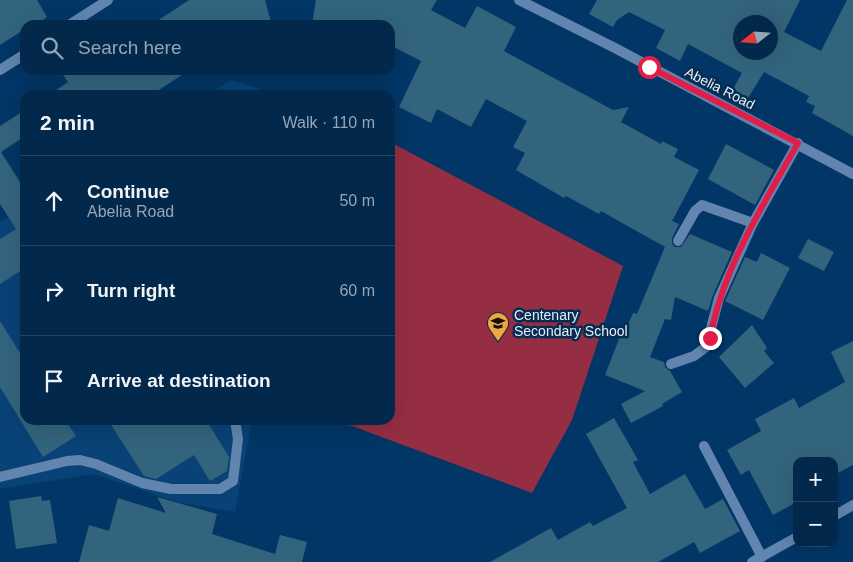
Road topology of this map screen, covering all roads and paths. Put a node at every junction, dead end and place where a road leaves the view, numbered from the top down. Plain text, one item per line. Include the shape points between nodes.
1 (108, 0) edge
2 (520, 0) edge
3 (77, 20) edge
4 (20, 57) edge
5 (0, 70) edge
6 (798, 143) junction
7 (853, 174) edge
8 (753, 224) junction
9 (678, 241) dead end
10 (671, 364) dead end
11 (237, 425) edge
12 (704, 446) dead end
13 (0, 477) edge
14 (853, 505) edge
15 (838, 514) edge
16 (793, 539) edge
17 (762, 556) junction
18 (752, 562) edge

1 - 3 street
2 - 6 street, Abelia Road
4 - 5 street
6 - 7 street, Abelia Road
6 - 8 street
8 - 9 street via 702,205
8 - 10 street via 719,298 706,347 694,356
11 - 13 street via 233,481 220,489 171,489 142,484 80,460
12 - 17 street
14 - 15 street
16 - 17 street
17 - 18 street

